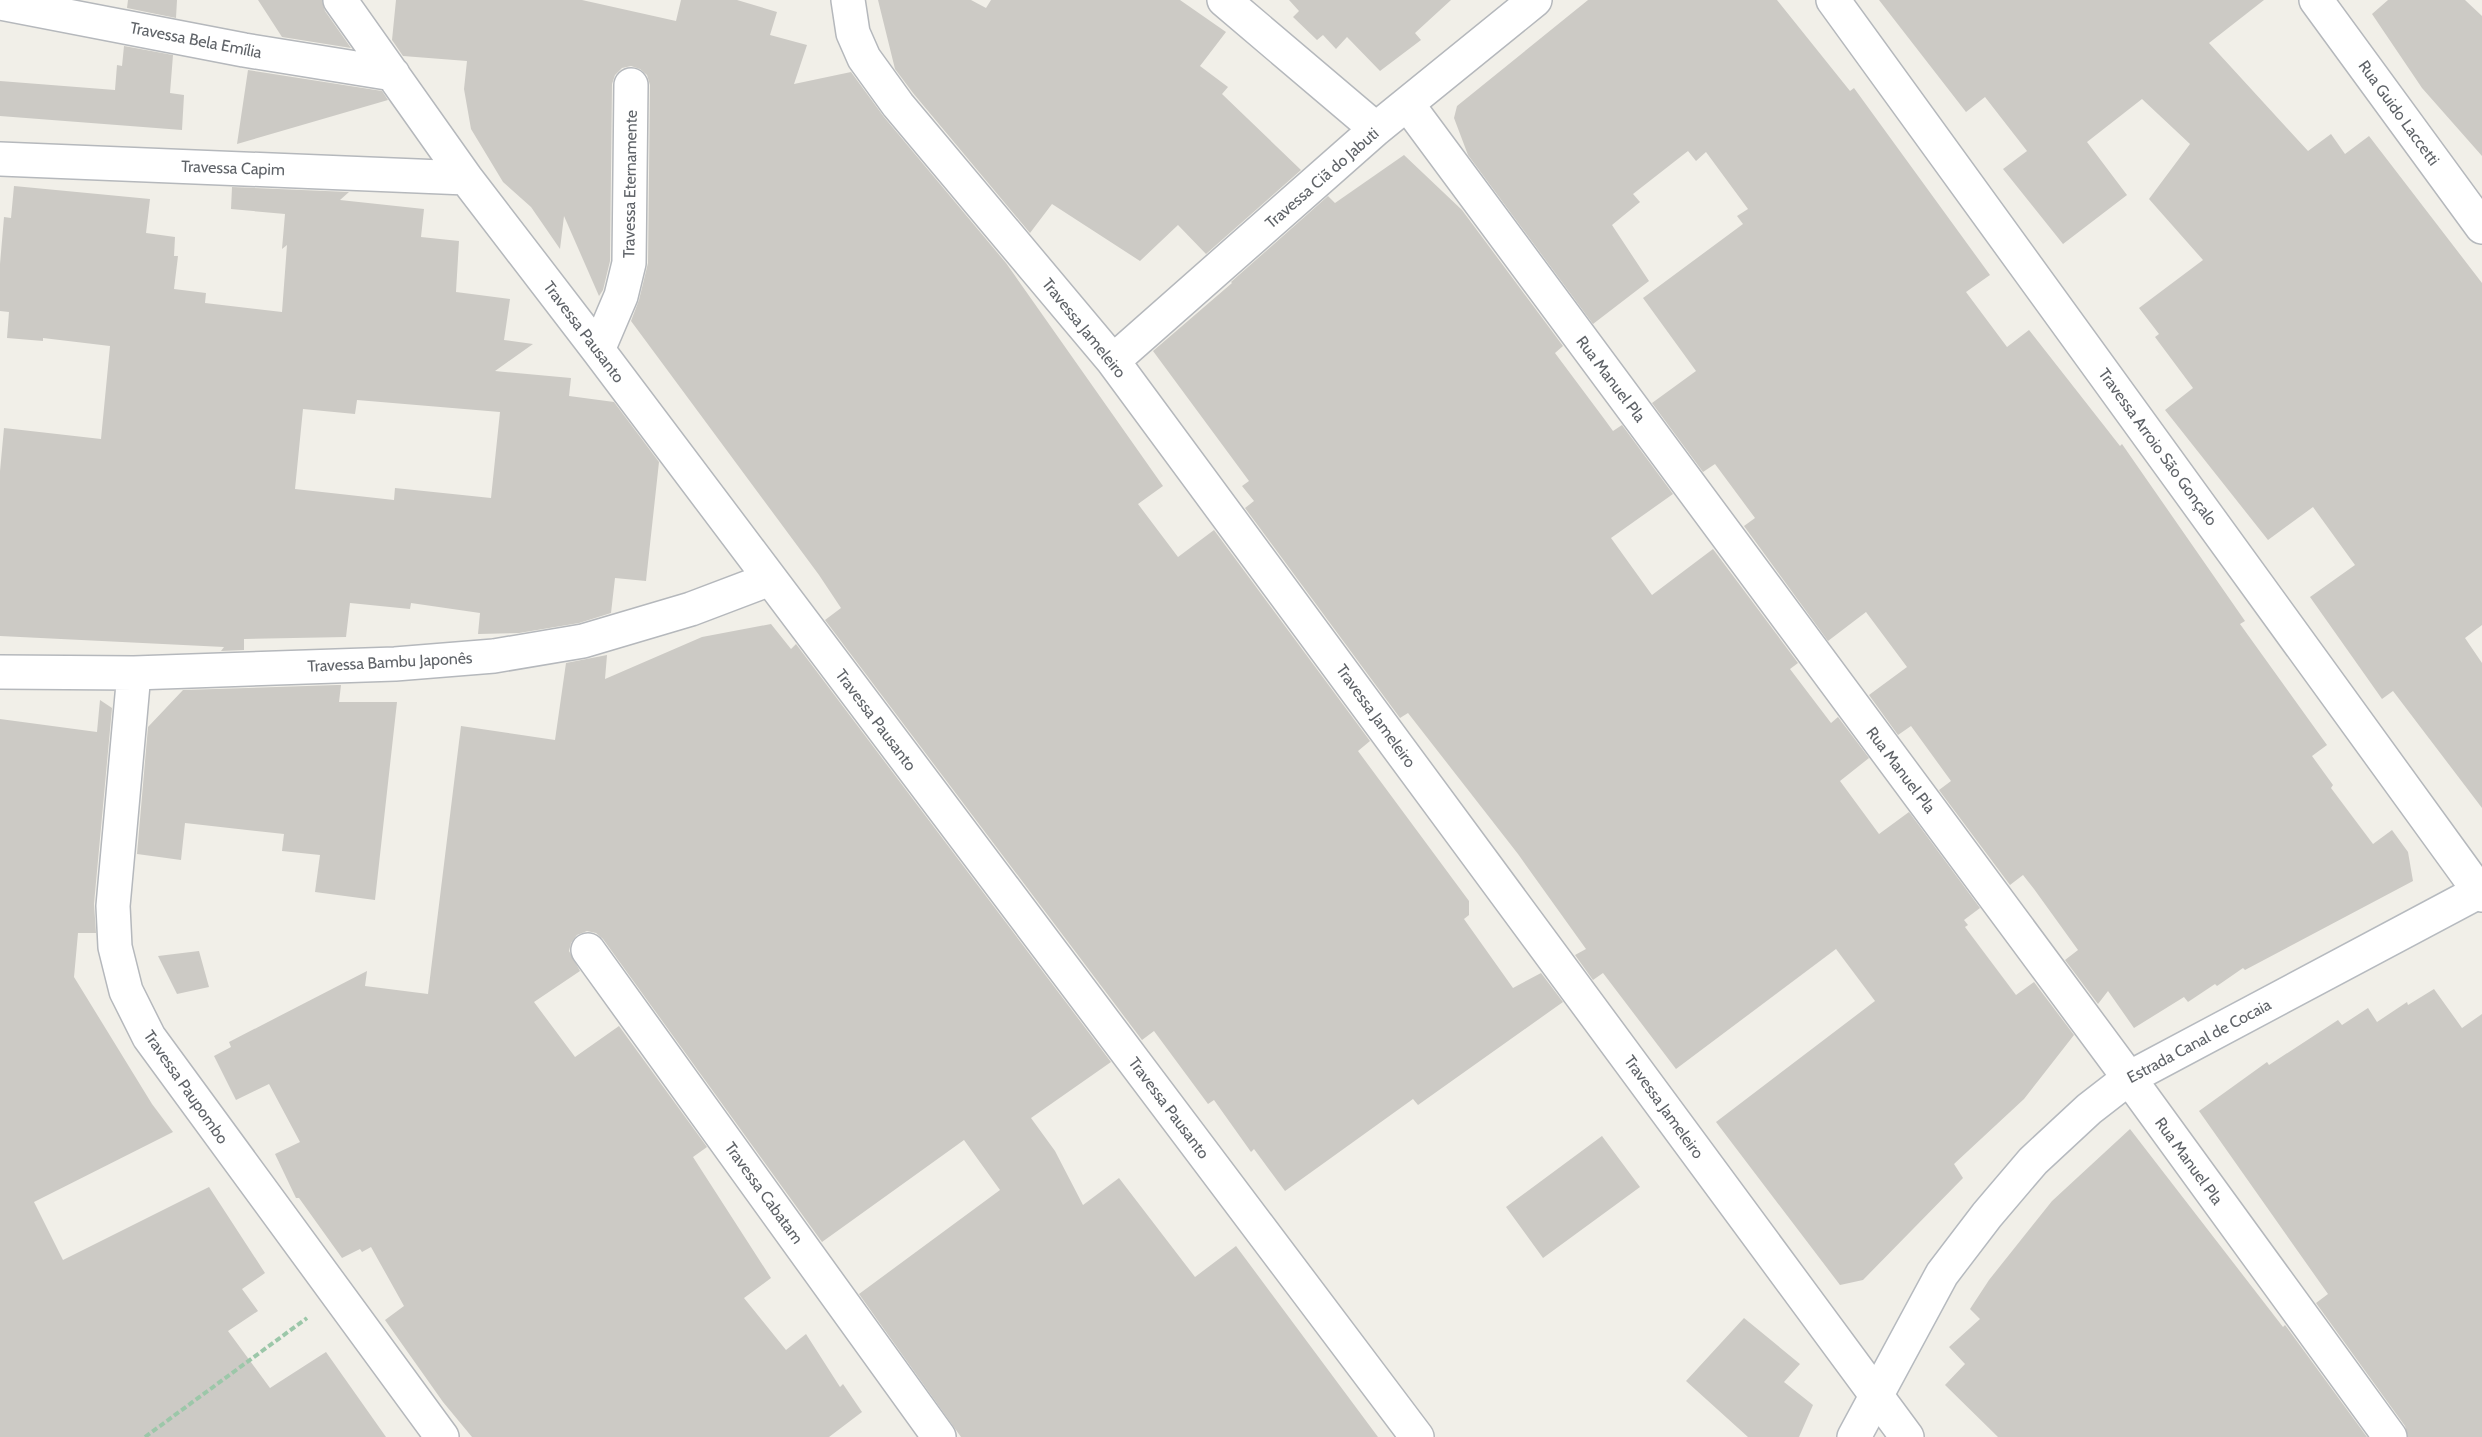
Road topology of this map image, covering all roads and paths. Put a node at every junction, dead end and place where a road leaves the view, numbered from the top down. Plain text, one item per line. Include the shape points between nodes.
1 (340, 0) edge
2 (848, 0) edge
3 (1224, 0) edge
4 (1535, 0) edge
5 (2316, 0) edge
6 (0, 3) edge
7 (1849, 6) edge
8 (393, 74) junction
9 (632, 85) dead end
10 (1408, 105) junction
11 (1376, 129) junction
12 (0, 159) edge
13 (466, 178) junction
14 (2482, 227) edge
15 (598, 350) junction
16 (1113, 361) junction
17 (770, 579) junction
18 (0, 672) edge
19 (134, 673) junction
20 (2481, 892) edge
21 (588, 950) dead end
22 (2128, 1078) junction
23 (337, 1296) junction
24 (1877, 1396) junction
25 (145, 1437) edge
26 (441, 1437) edge
27 (939, 1437) edge
28 (1417, 1437) edge
29 (1854, 1437) edge
30 (1907, 1437) edge
31 (2390, 1437) edge

1 - 8 street, Travessa Pausanto
2 - 16 street, Travessa Jameleiro via 853,33 864,58 898,105
3 - 11 street
4 - 10 street, Travessa Ciã do Jabuti
5 - 14 street, Rua Guido Laccetti
6 - 8 street, Travessa Bela Emília
7 - 20 street, Travessa Arroio São Gonçalo
8 - 13 street, Travessa Pausanto
9 - 15 street, Travessa Eternamente via 629,263 621,296
10 - 11 street, Travessa Ciã do Jabuti
10 - 22 street, Rua Manuel Pla
11 - 16 street, Travessa Ciã do Jabuti
12 - 13 street, Travessa Capim
13 - 15 street, Travessa Pausanto
15 - 17 street, Travessa Pausanto
16 - 24 street, Travessa Jameleiro
17 - 19 street, Travessa Bambu Japonês via 691,609 583,641 494,656 394,664
17 - 28 street, Travessa Pausanto
18 - 19 street, Travessa Bambu Japonês
19 - 23 street, Travessa Paupombo via 113,906 115,947 126,991 149,1037
20 - 22 street, Estrada Canal de Cocaia
21 - 27 street, Travessa Cabatam
22 - 24 street, Estrada Canal de Cocaia via 2033,1161 1987,1215 1942,1274
22 - 31 street, Rua Manuel Pla
23 - 25 path
23 - 26 street, Travessa Paupombo
24 - 29 street, Estrada Canal de Cocaia
24 - 30 street, Travessa Jameleiro

